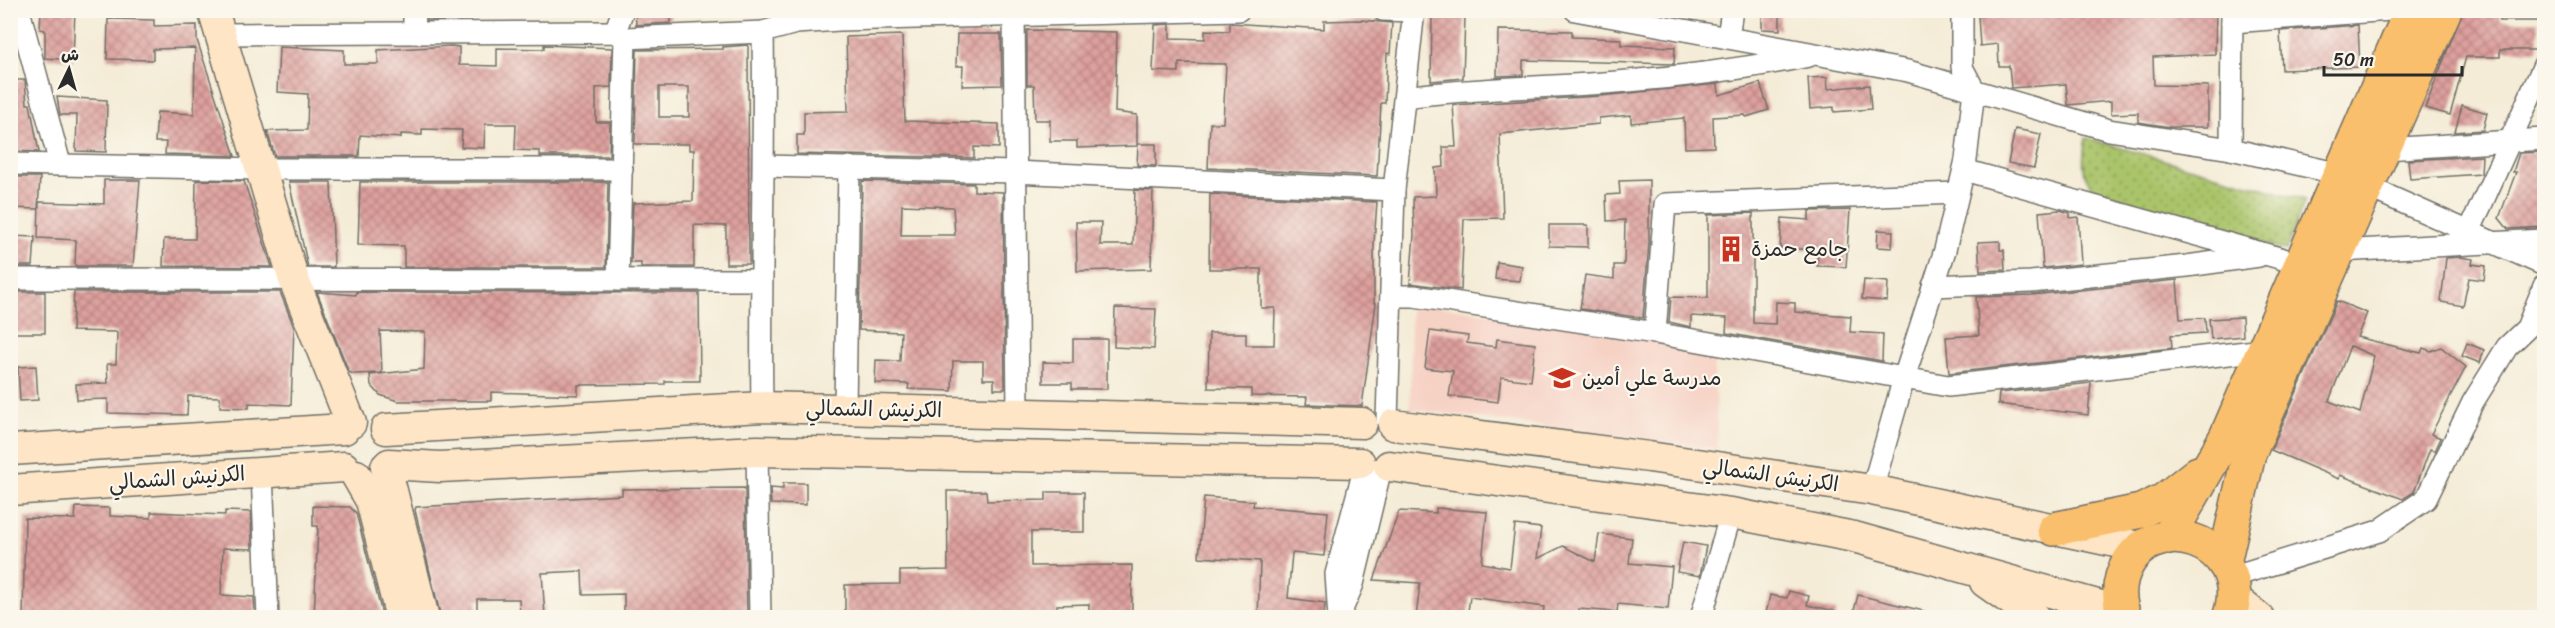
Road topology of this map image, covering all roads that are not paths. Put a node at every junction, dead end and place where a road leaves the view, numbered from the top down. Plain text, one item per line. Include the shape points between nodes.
1 (19, 10) edge
2 (414, 10) edge
3 (623, 10) edge
4 (1239, 10) edge
5 (1383, 10) edge
6 (1575, 10) edge
7 (1732, 10) edge
8 (1962, 10) edge
9 (2390, 10) edge
10 (2411, 10) edge
11 (2445, 10) edge
12 (1414, 11) edge
13 (1015, 13) edge
14 (2232, 16) edge
15 (797, 17) edge
16 (217, 22) edge
17 (763, 32) junction
18 (414, 33) junction
19 (620, 35) junction
20 (1728, 37) junction
21 (1820, 54) junction
22 (2544, 65) edge
23 (1974, 90) junction
24 (1405, 98) junction
25 (2544, 139) edge
26 (2510, 141) junction
27 (2231, 149) junction
28 (2385, 149) junction
29 (10, 164) edge
30 (60, 164) junction
31 (765, 166) junction
32 (849, 167) junction
33 (262, 169) junction
34 (622, 169) junction
35 (1964, 170) junction
36 (1014, 172) junction
37 (2354, 181) junction
38 (1394, 190) junction
39 (1957, 193) junction
40 (2469, 232) junction
41 (2544, 240) edge
42 (2494, 243) junction
43 (2339, 251) junction
44 (2265, 255) junction
45 (2301, 264) junction
46 (2544, 265) edge
47 (10, 279) edge
48 (294, 280) junction
49 (618, 280) junction
50 (760, 280) junction
51 (1933, 286) junction
52 (2544, 286) edge
53 (1392, 296) junction
54 (1655, 333) junction
55 (2264, 350) junction
56 (1904, 378) junction
57 (762, 407) junction
58 (844, 407) junction
59 (1018, 413) junction
60 (1381, 423) junction
61 (348, 426) junction
62 (386, 429) junction
63 (10, 450) edge
64 (757, 451) junction
65 (2213, 460) junction
66 (388, 465) junction
67 (1374, 466) junction
68 (350, 471) junction
69 (262, 473) junction
70 (10, 490) edge
71 (1872, 490) junction
72 (1731, 513) junction
73 (2054, 529) junction
74 (2156, 543) junction
75 (1967, 571) junction
76 (2235, 595) edge
77 (2124, 615) edge
78 (268, 618) edge
79 (401, 618) edge
80 (424, 618) edge
81 (760, 618) edge
82 (1339, 618) edge
83 (1701, 618) edge
84 (2036, 618) edge

1 - 30 street
2 - 18 street
3 - 19 street
4 - 13 street
5 - 12 street
6 - 20 street
7 - 20 street
8 - 23 street via 1962,67
9 - 14 street via 2331,17
10 - 37 main road
11 - 28 main road
12 - 24 street
13 - 15 street
13 - 36 street
14 - 27 street
15 - 17 street
16 - 18 street
16 - 33 main road
17 - 19 street
17 - 31 street
18 - 19 street
19 - 34 street
20 - 21 street
21 - 23 street via 1908,71
21 - 24 street via 1627,81 1443,92
22 - 26 street
23 - 27 street via 2109,130
23 - 35 street
24 - 38 street
25 - 26 street
26 - 28 street
26 - 40 street
27 - 37 street
28 - 37 main road
29 - 30 street
30 - 33 street
31 - 32 street
31 - 50 street
32 - 36 street
32 - 58 street
33 - 34 street
33 - 48 main road
34 - 49 street
35 - 39 street
35 - 44 street
36 - 38 street
36 - 59 street
37 - 40 street
37 - 43 main road
37 - 45 main road
38 - 53 street
39 - 51 street
39 - 54 street via 1665,204
40 - 42 street
41 - 42 street
42 - 43 street
42 - 46 street
43 - 76 main road via 2249,454
44 - 45 street
44 - 51 street via 2031,282
45 - 55 main road
47 - 48 street
48 - 49 street
48 - 61 main road
49 - 50 street
50 - 57 street
51 - 56 street
52 - 76 street via 2528,328 2507,347 2473,402 2426,499 2379,531
53 - 54 street via 1425,297
53 - 60 street
54 - 56 street
55 - 56 street via 1948,386
55 - 65 main road
56 - 71 street
57 - 58 main road, الكرنيش الشمالي
57 - 62 main road, الكرنيش الشمالي
58 - 59 main road, الكرنيش الشمالي
59 - 60 main road, الكرنيش الشمالي
60 - 67 main road via 1401,438 1401,446 1399,454
60 - 67 main road via 1352,436 1353,453
60 - 71 main road, الكرنيش الشمالي
61 - 62 main road, الكرنيش الشمالي via 369,420
61 - 63 main road, الكرنيش الشمالي
61 - 68 main road via 337,446 338,455
62 - 66 main road via 394,446
64 - 66 main road, الكرنيش الشمالي via 440,467
64 - 67 main road, الكرنيش الشمالي
64 - 81 street
65 - 73 main road via 2164,500 2141,511
65 - 74 main road
66 - 68 main road, الكرنيش الشمالي via 374,475
66 - 80 main road
67 - 72 main road, الكرنيش الشمالي
67 - 82 street via 1335,574
68 - 69 main road, الكرنيش الشمالي
68 - 79 main road via 371,501
69 - 70 main road, الكرنيش الشمالي
69 - 78 street
71 - 73 main road, الكرنيش الشمالي
72 - 75 main road, الكرنيش الشمالي via 1854,537
72 - 83 street
73 - 74 main road, الكرنيش الشمالي
74 - 76 main road via 2186,538 2204,543 2218,554
74 - 77 main road via 2125,568 2119,587
75 - 77 main road, الكرنيش الشمالي
75 - 84 main road

